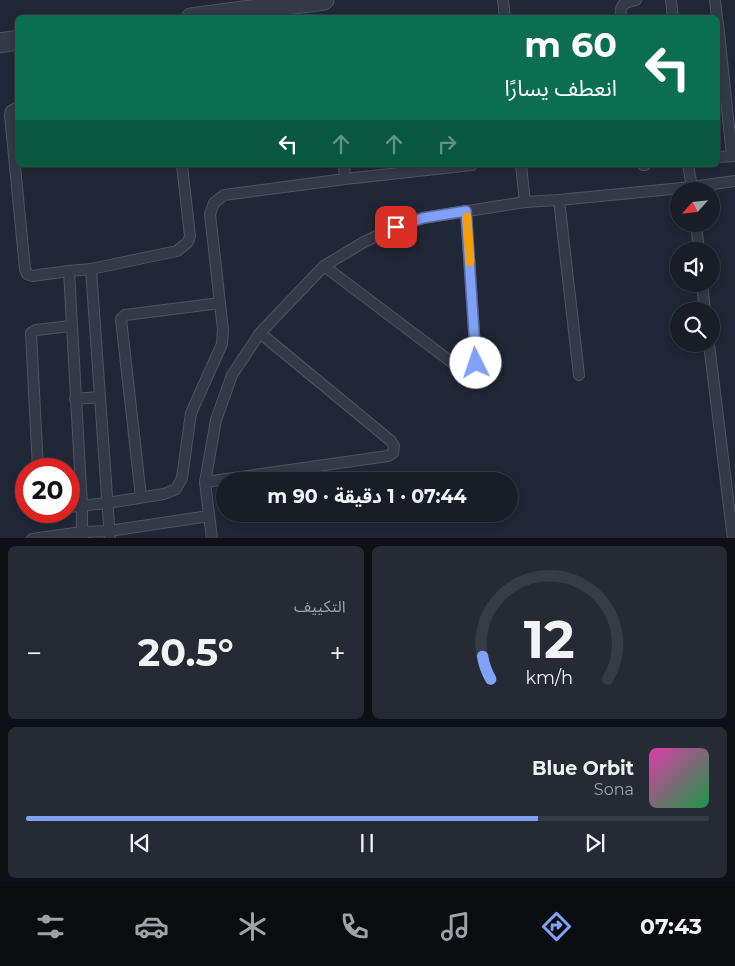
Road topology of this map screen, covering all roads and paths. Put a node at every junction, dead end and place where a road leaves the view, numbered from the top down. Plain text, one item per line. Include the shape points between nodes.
1 (324, 0) edge
2 (503, 0) edge
3 (636, 0) edge
4 (671, 0) edge
5 (715, 0) edge
6 (213, 15) edge
7 (504, 15) edge
8 (620, 15) edge
9 (673, 15) edge
10 (717, 15) edge
11 (15, 40) edge
12 (720, 40) edge
13 (0, 43) edge
14 (15, 109) edge
15 (734, 156) edge
16 (720, 158) edge
17 (15, 166) edge
18 (15, 167) edge
19 (182, 167) edge
20 (344, 167) edge
21 (454, 167) edge
22 (521, 167) edge
23 (688, 167) edge
24 (345, 179) junction
25 (691, 182) edge
26 (735, 182) edge
27 (720, 184) edge
28 (670, 191) edge
29 (559, 200) junction
30 (525, 202) junction
31 (466, 211) junction
32 (324, 266) junction
33 (91, 269) junction
34 (68, 271) junction
35 (220, 304) junction
36 (71, 326) junction
37 (260, 333) junction
38 (710, 352) edge
39 (579, 375) dead end
40 (100, 397) junction
41 (75, 400) junction
42 (37, 458) edge
43 (205, 482) junction
44 (141, 497) junction
45 (107, 503) junction
46 (82, 506) junction
47 (209, 516) junction
48 (83, 535) edge
49 (109, 535) edge
50 (32, 538) edge
51 (212, 538) edge
52 (733, 538) edge

1 - 6 street
2 - 7 lane
3 - 8 lane via 622,4
4 - 9 lane
5 - 10 lane
11 - 13 street
12 - 15 lane
14 - 17 lane via 10,115
15 - 16 lane
18 - 34 lane via 27,274
19 - 33 lane via 188,242 177,251
20 - 24 lane
21 - 24 lane
22 - 30 lane
23 - 25 lane
24 - 35 lane via 224,195 214,203 210,214
26 - 27 lane
28 - 29 lane
29 - 30 lane
29 - 39 lane
30 - 31 lane
31 - 32 lane via 423,218 396,227
31 - 32 lane via 476,363 472,368 462,370
32 - 37 lane
33 - 34 lane
33 - 40 lane
34 - 36 lane
35 - 44 lane via 222,344 191,413 182,478 176,489
35 - 44 lane via 126,315 121,319
36 - 41 lane
36 - 42 lane via 31,333
37 - 43 lane via 232,375 216,420
37 - 43 lane via 391,441 393,453
38 - 52 lane
40 - 41 lane
40 - 45 lane
41 - 46 lane
43 - 47 lane
44 - 45 lane
45 - 46 lane
45 - 49 lane
46 - 48 lane
47 - 49 lane
47 - 51 lane
48 - 49 lane
48 - 50 lane

